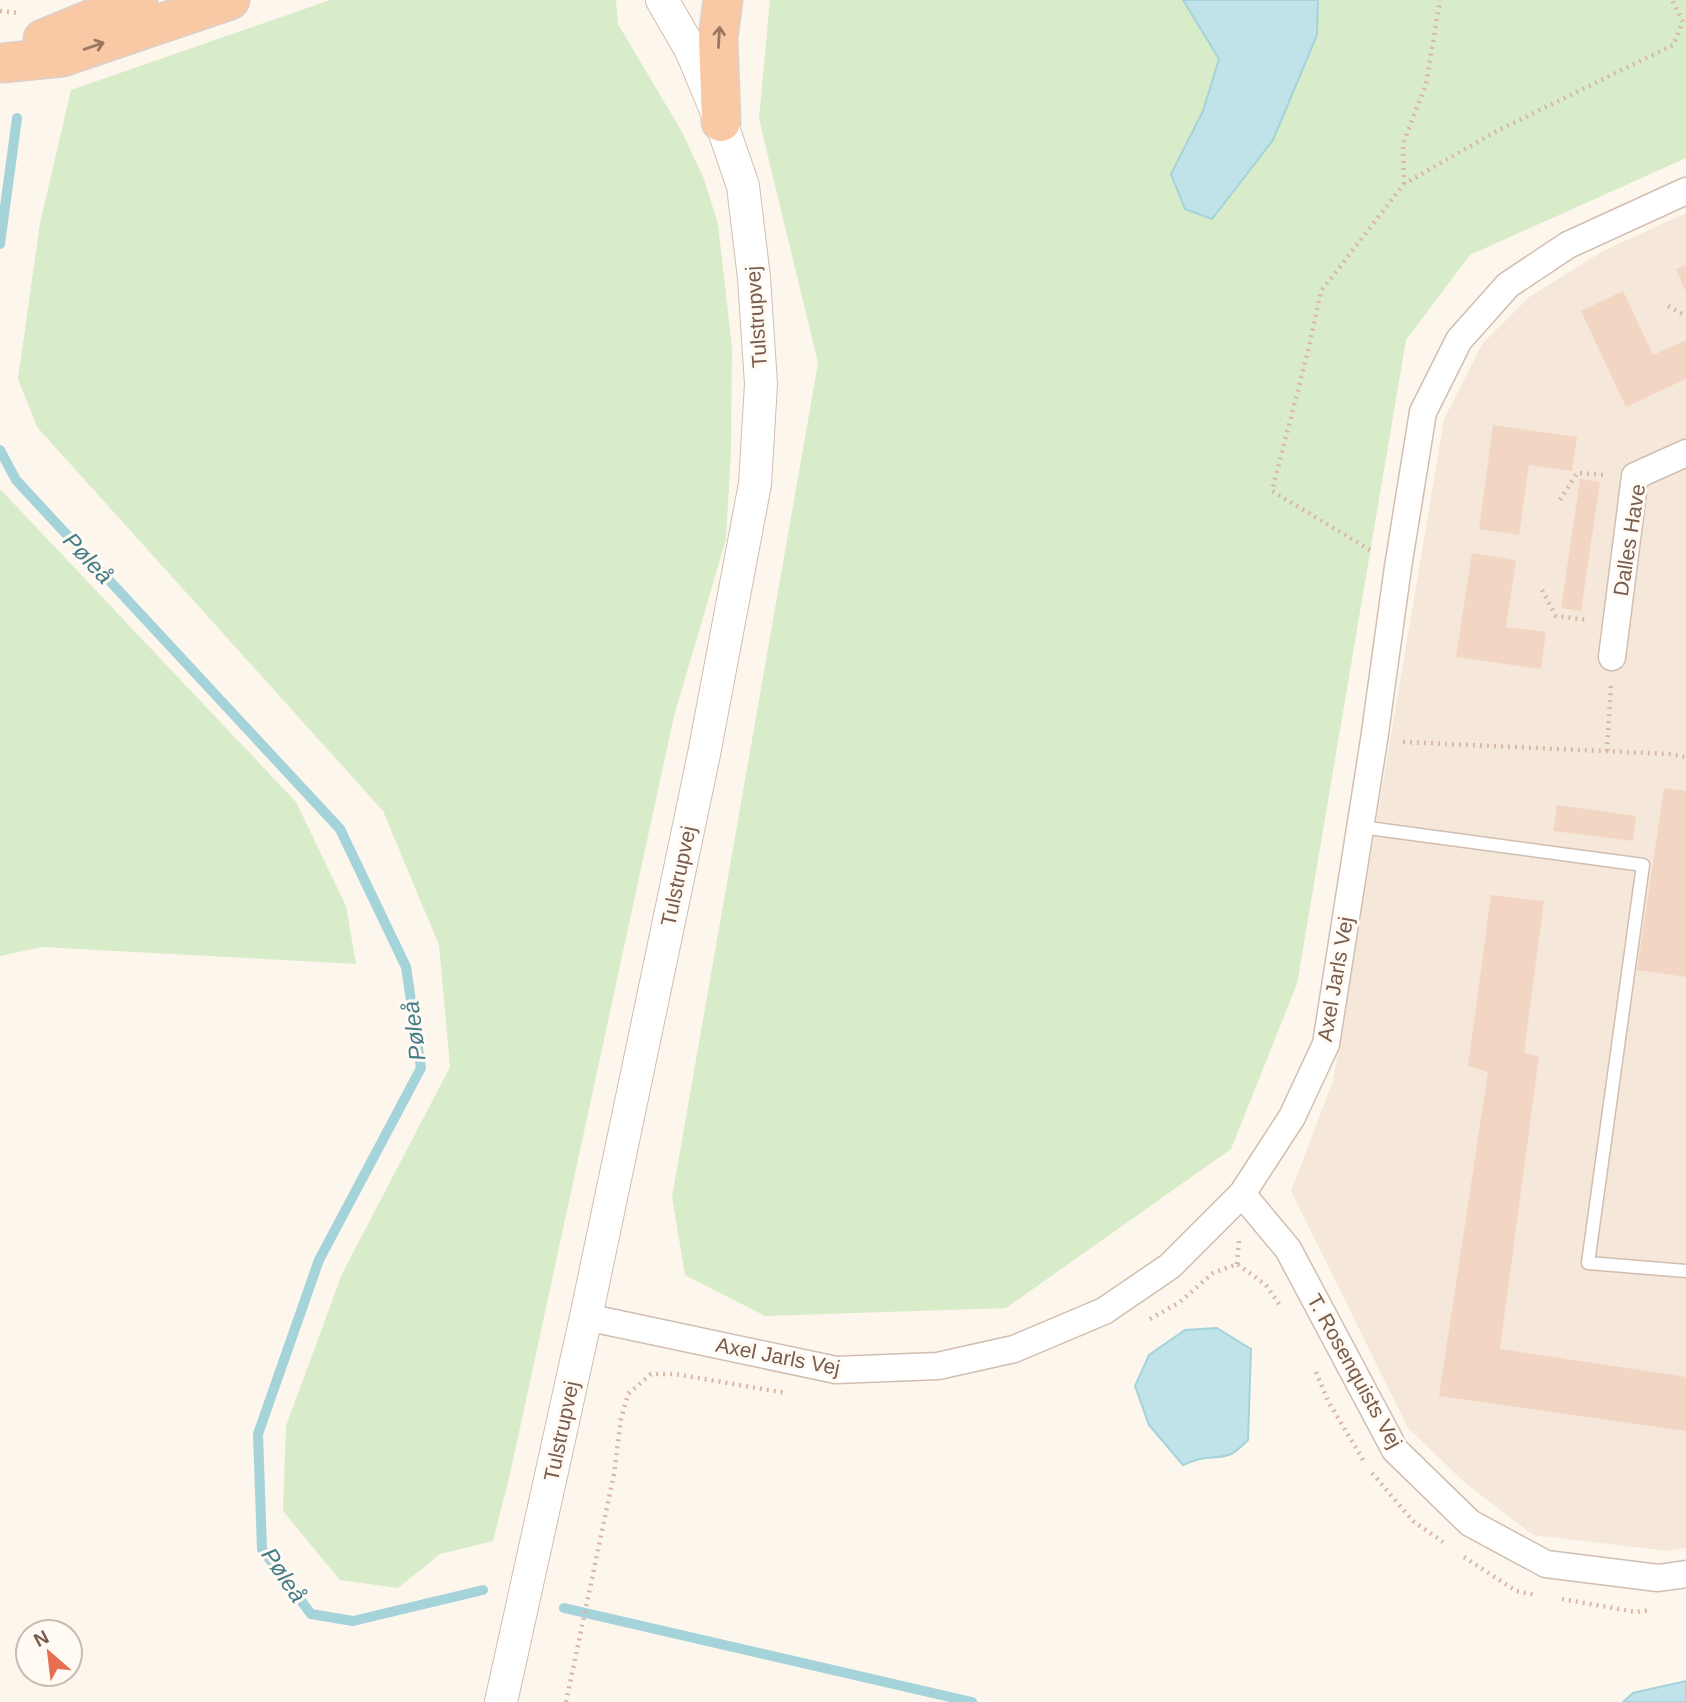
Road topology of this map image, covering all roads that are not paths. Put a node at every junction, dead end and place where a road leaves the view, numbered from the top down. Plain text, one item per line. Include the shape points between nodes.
1 (138, 0) edge
2 (230, 0) edge
3 (662, 0) edge
4 (686, 0) edge
5 (723, 0) edge
6 (691, 50) junction
7 (1, 63) edge
8 (721, 122) junction
9 (1686, 191) edge
10 (1686, 453) edge
11 (1612, 657) road end
12 (1360, 827) junction
13 (1242, 1194) junction
14 (1686, 1271) edge
15 (586, 1317) junction
16 (1686, 1574) edge
17 (501, 1702) edge

1 - 7 highway via 50,34
7 -> 2 highway via 62,57
3 - 6 street, Tulstrupvej
4 - 6 street, Tulstrupvej
8 -> 5 highway via 718,38
6 - 8 street, Tulstrupvej
8 - 15 street, Tulstrupvej via 743,186 754,278 761,384 755,484 704,754
9 - 12 street, Axel Jarls Vej via 1568,245 1508,285 1459,340 1423,412
10 - 11 street, Dalles Have via 1635,476
12 - 13 street, Axel Jarls Vej via 1326,1044 1292,1116
12 - 14 lane via 1643,866 1588,1263
13 - 15 street, Axel Jarls Vej via 1170,1266 1104,1311 1014,1349 938,1366 836,1370
13 - 16 street, T. Rosenquists Vej via 1288,1249 1395,1450 1470,1523 1546,1564 1658,1578
15 - 17 street, Tulstrupvej

